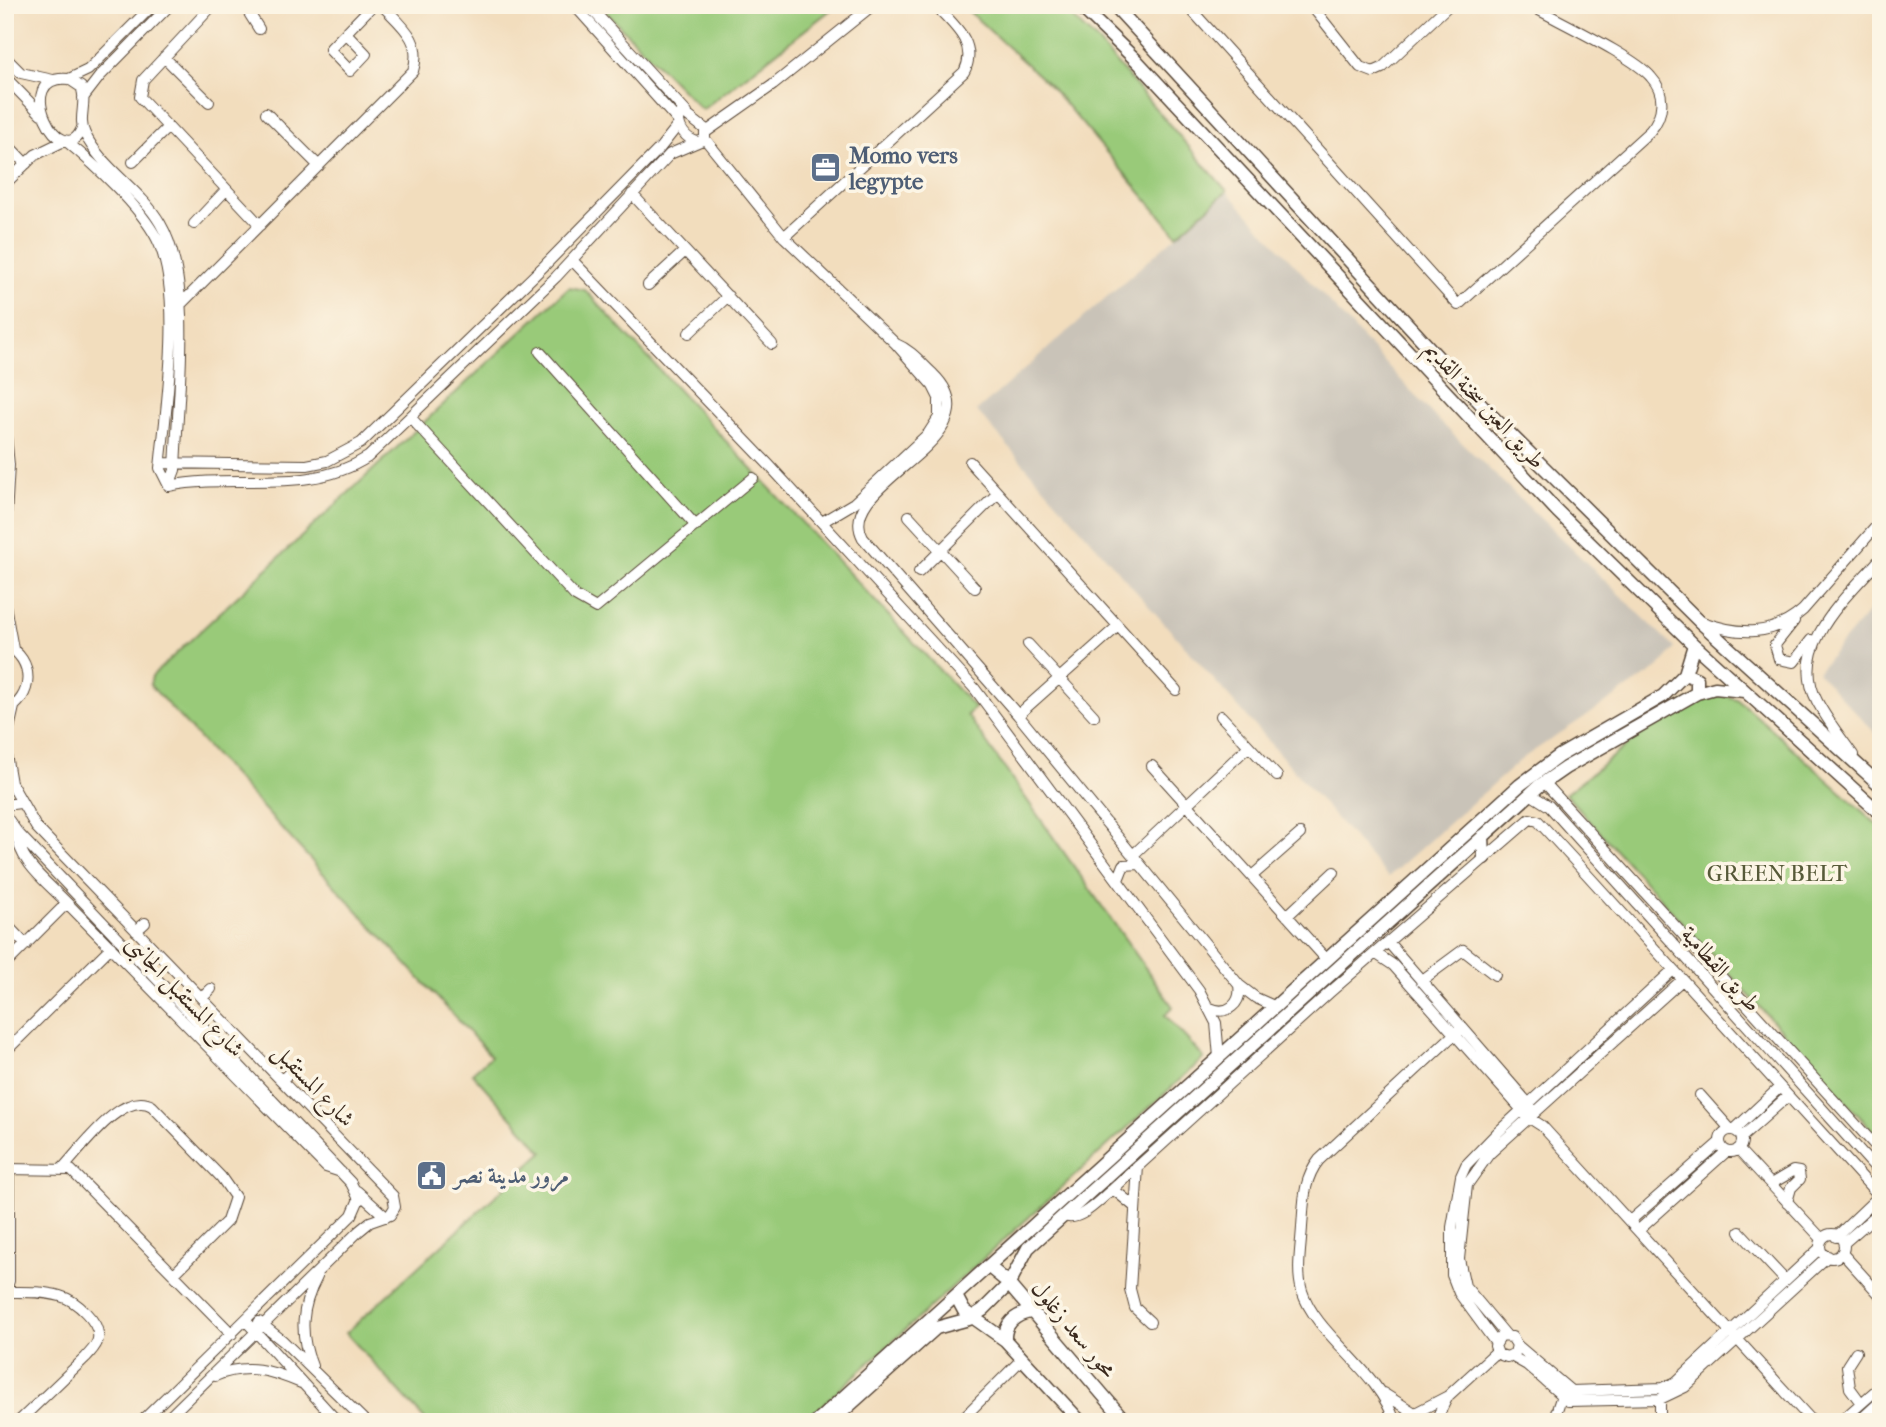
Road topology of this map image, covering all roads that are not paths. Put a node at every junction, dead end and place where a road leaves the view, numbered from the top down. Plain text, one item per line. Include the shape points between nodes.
1 (153, 5) edge
2 (170, 5) edge
3 (213, 5) edge
4 (244, 5) edge
5 (373, 5) edge
6 (382, 5) edge
7 (574, 5) edge
8 (588, 5) edge
9 (873, 5) edge
10 (935, 5) edge
11 (1079, 5) edge
12 (1114, 5) edge
13 (1188, 5) edge
14 (1311, 5) edge
15 (1449, 5) edge
16 (1530, 5) edge
17 (259, 29) dead end
18 (346, 33) dead end
19 (5, 57) edge
20 (164, 57) junction
21 (88, 70) junction
22 (21, 73) junction
23 (5, 76) edge
24 (69, 79) junction
25 (98, 79) junction
26 (54, 80) junction
27 (14, 86) junction
28 (83, 98) junction
29 (209, 102) dead end
30 (267, 113) dead end
31 (687, 113) junction
32 (679, 123) junction
33 (49, 125) junction
34 (82, 128) junction
35 (167, 128) junction
36 (703, 138) junction
37 (65, 141) junction
38 (5, 142) edge
39 (91, 145) junction
40 (35, 155) junction
41 (82, 155) junction
42 (133, 162) dead end
43 (26, 164) junction
44 (319, 166) junction
45 (5, 184) edge
46 (226, 190) junction
47 (632, 194) junction
48 (194, 223) dead end
49 (260, 225) junction
50 (784, 237) junction
51 (567, 242) junction
52 (579, 251) junction
53 (685, 251) junction
54 (572, 260) junction
55 (545, 265) junction
56 (556, 277) junction
57 (648, 285) dead end
58 (728, 296) junction
59 (181, 303) junction
60 (689, 333) dead end
61 (772, 344) dead end
62 (896, 344) junction
63 (540, 352) dead end
64 (411, 418) junction
65 (5, 426) edge
66 (970, 462) dead end
67 (161, 463) junction
68 (175, 464) junction
69 (753, 478) dead end
70 (169, 486) junction
71 (998, 493) junction
72 (848, 507) junction
73 (909, 516) dead end
74 (859, 517) junction
75 (1881, 521) edge
76 (822, 522) junction
77 (696, 526) junction
78 (5, 534) edge
79 (941, 551) junction
80 (1881, 558) edge
81 (919, 572) dead end
82 (975, 588) dead end
83 (5, 605) edge
84 (1803, 610) junction
85 (1699, 621) junction
86 (1118, 626) junction
87 (1821, 629) junction
88 (1028, 644) dead end
89 (1695, 645) junction
90 (9, 647) edge
91 (1685, 674) junction
92 (1060, 678) junction
93 (1176, 690) dead end
94 (1744, 691) junction
95 (1697, 693) junction
96 (10, 710) edge
97 (1018, 715) junction
98 (1094, 716) dead end
99 (1221, 716) dead end
100 (1249, 746) junction
101 (5, 747) edge
102 (1152, 766) dead end
103 (1860, 768) junction
104 (1278, 776) dead end
105 (1544, 782) junction
106 (1881, 786) edge
107 (1530, 794) junction
108 (20, 803) junction
109 (1187, 804) junction
110 (5, 805) edge
111 (1881, 814) edge
112 (5, 815) edge
113 (16, 832) junction
114 (1300, 834) dead end
115 (1483, 836) junction
116 (1586, 847) junction
117 (1133, 855) junction
118 (1483, 858) junction
119 (1573, 859) junction
120 (1140, 864) junction
121 (1334, 872) dead end
122 (1252, 876) junction
123 (1118, 880) junction
124 (67, 903) junction
125 (1287, 916) junction
126 (5, 923) edge
127 (145, 923) dead end
128 (136, 931) junction
129 (1388, 942) junction
130 (26, 945) junction
131 (111, 947) junction
132 (1375, 953) junction
133 (1327, 960) junction
134 (5, 965) edge
135 (174, 970) junction
136 (1673, 970) junction
137 (1495, 975) dead end
138 (1682, 979) junction
139 (1421, 981) junction
140 (161, 983) junction
141 (1239, 985) junction
142 (211, 989) dead end
143 (202, 998) junction
144 (1276, 1007) junction
145 (1210, 1008) junction
146 (1458, 1030) junction
147 (5, 1052) edge
148 (1219, 1057) junction
149 (1804, 1067) junction
150 (291, 1071) dead end
151 (1793, 1077) junction
152 (282, 1080) junction
153 (1780, 1087) junction
154 (1700, 1095) dead end
155 (1788, 1096) junction
156 (1529, 1111) junction
157 (1736, 1132) junction
158 (1720, 1142) junction
159 (1738, 1149) junction
160 (1727, 1151) junction
161 (1881, 1152) edge
162 (1138, 1166) junction
163 (63, 1168) junction
164 (7, 1169) edge
165 (341, 1172) junction
166 (1881, 1174) edge
167 (1771, 1184) junction
168 (1112, 1189) junction
169 (357, 1191) junction
170 (1880, 1197) edge
171 (1787, 1202) junction
172 (1135, 1208) junction
173 (1881, 1211) edge
174 (1064, 1216) junction
175 (386, 1217) junction
176 (1631, 1220) junction
177 (1457, 1223) junction
178 (1640, 1229) junction
179 (1740, 1232) dead end
180 (7, 1236) edge
181 (1841, 1244) junction
182 (1820, 1245) junction
183 (1828, 1256) junction
184 (988, 1266) junction
185 (321, 1268) junction
186 (174, 1274) junction
187 (1785, 1280) junction
188 (1009, 1284) junction
189 (956, 1296) junction
190 (1881, 1296) edge
191 (1030, 1312) junction
192 (973, 1317) junction
193 (248, 1319) junction
194 (1150, 1322) dead end
195 (260, 1329) junction
196 (1730, 1329) junction
197 (232, 1334) junction
198 (1506, 1335) junction
199 (1738, 1338) junction
200 (1005, 1340) junction
201 (1517, 1345) junction
202 (1496, 1347) junction
203 (1856, 1352) dead end
204 (1510, 1356) junction
205 (1022, 1359) junction
206 (314, 1373) junction
207 (211, 1378) junction
208 (305, 1384) junction
209 (1881, 1386) edge
210 (1383, 1393) junction
211 (1448, 1395) junction
212 (1561, 1398) junction
213 (1661, 1399) junction
214 (1881, 1401) edge
215 (1861, 1403) junction
216 (1415, 1412) junction
217 (841, 1419) edge
218 (18, 1422) edge
219 (141, 1422) edge
220 (164, 1422) edge
221 (338, 1422) edge
222 (366, 1422) edge
223 (816, 1422) edge
224 (959, 1422) edge
225 (1081, 1422) edge
226 (1126, 1422) edge
227 (1396, 1422) edge
228 (1432, 1422) edge
229 (1553, 1422) edge
230 (1660, 1422) edge
231 (1814, 1422) edge
232 (1840, 1422) edge
233 (1858, 1422) edge

1 - 21 street
2 - 25 street
3 - 20 street
4 - 17 street
5 - 18 street
6 - 44 street via 411,35 417,59 413,71
7 - 32 street
8 - 31 street
9 - 36 street
10 - 50 street via 967,42 969,61 964,72
11 - 89 main road, طريق العين سخنة القديم via 1137,61 1509,463
12 - 85 main road, طريق العين سخنة القديم via 1493,417
13 - 16 street via 1458,305 1650,131 1660,115 1661,96 1649,74
14 - 15 street via 1360,67 1373,72
19 - 22 street
20 - 29 street
20 - 35 street via 143,80 139,94
21 - 24 street
21 - 25 street via 88,78
22 - 26 street
22 - 27 street via 26,83
23 - 27 street
24 - 26 street
24 - 28 street via 81,88
25 - 28 street
26 - 33 street via 44,88 40,100
27 - 33 street
28 - 34 street
30 - 44 street
31 - 32 street via 680,113
31 - 36 street
32 - 36 street via 688,138
32 - 51 street
33 - 37 street via 56,138
33 - 40 street
34 - 37 street via 78,136
34 - 39 street
35 - 42 street
35 - 46 street
36 - 47 street via 670,154
36 - 50 street
37 - 40 street
37 - 41 street
38 - 43 street
39 - 41 street via 84,147
39 - 59 street via 160,222 176,260
40 - 43 street
41 - 67 street via 147,224 164,259 170,334
43 - 45 street
44 - 49 street
46 - 48 street
46 - 49 street
47 - 52 street
47 - 53 street
49 - 59 street
50 - 62 street
51 - 52 street via 577,244
51 - 55 street
52 - 54 street
53 - 57 street
53 - 58 street
54 - 56 street
54 - 76 street
55 - 56 street
55 - 68 street via 345,454 307,465
56 - 64 street
58 - 60 street
58 - 61 street
59 - 68 street
62 - 72 street via 933,386 939,398 939,417 928,434
62 - 74 street via 942,383 947,415 939,433 867,502
63 - 77 street
64 - 70 street via 368,457 326,477
64 - 77 street via 575,596 590,606 603,605
65 - 78 street via 9,465
66 - 71 street
67 - 68 street
67 - 70 street via 161,474
68 - 70 street
69 - 77 street
71 - 79 street
71 - 86 street
72 - 74 street
72 - 76 street
73 - 79 street
74 - 97 street via 867,542
75 - 84 street
76 - 123 street via 975,689
79 - 81 street
79 - 82 street
80 - 87 street
83 - 90 street
84 - 85 street via 1782,625 1757,632
84 - 87 street via 1776,640 1774,650 1779,659 1789,663 1799,659
85 - 103 main road, طريق العين سخنة القديم
86 - 92 street
86 - 93 street
87 - 103 street via 1811,652 1812,688
88 - 92 street
89 - 91 main road
89 - 94 main road, طريق العين سخنة القديم
90 - 96 street, شارع المستقبل via 24,661 28,677 26,691
91 - 95 main road via 1697,679
91 - 133 main road via 1655,701 1532,775
92 - 97 street
92 - 98 street
94 - 95 main road via 1716,688
94 - 111 main road, طريق العين سخنة القديم
95 - 105 main road
96 - 101 street, شارع المستقبل
97 - 117 street
99 - 100 street
100 - 104 street
100 - 109 street
101 - 108 street, شارع المستقبل via 11,783
102 - 109 street
103 - 106 main road, طريق العين سخنة القديم
105 - 107 main road
105 - 149 street, طريق القطامية
107 - 115 main road
107 - 116 street, طريق القطامية via 1549,806
108 - 110 street
108 - 128 street, شارع المستقبل via 36,827
109 - 117 street
109 - 122 street
112 - 113 street, شارع المستقبل
113 - 124 street, شارع المستقبل الجانبى via 18,849
113 - 140 street, شارع المستقبل
114 - 122 street
115 - 118 main road
115 - 174 main road
116 - 119 street
116 - 151 street, طريق القطامية
117 - 120 street
118 - 119 street via 1534,819
118 - 129 street
119 - 136 street
120 - 123 street via 1124,865
120 - 141 street
121 - 125 street
122 - 125 street
123 - 145 street
124 - 130 street
124 - 131 street, شارع المستقبل الجانبى
125 - 133 street
126 - 130 street
127 - 128 street
128 - 135 street, شارع المستقبل
129 - 132 street
129 - 139 street
130 - 134 street
131 - 147 street
131 - 165 street, شارع المستقبل الجانبى via 326,1167
132 - 146 street via 1389,961
132 - 162 street
133 - 144 main road
135 - 140 street
135 - 143 street, شارع المستقبل
136 - 138 street
136 - 156 street
137 - 139 street via 1463,950
138 - 153 street
138 - 156 street
139 - 146 street
140 - 165 street, شارع المستقبل
141 - 144 street
141 - 145 street via 1234,1006 1222,1011
142 - 143 street
143 - 152 street, شارع المستقبل
144 - 148 main road
145 - 148 street via 1218,1032
146 - 156 street
146 - 210 street via 1319,1160 1305,1187 1302,1292
148 - 184 main road
149 - 151 street
149 - 161 street, طريق القطامية
150 - 152 street
151 - 166 street, طريق القطامية
152 - 175 street, شارع المستقبل via 393,1196 395,1207
153 - 155 street
153 - 157 street
154 - 157 street
155 - 157 street
155 - 170 street
156 - 176 street
156 - 177 street via 1472,1174
157 - 158 street via 1723,1134
157 - 159 street
158 - 160 street
158 - 176 street
159 - 160 street
159 - 167 street
160 - 178 street
162 - 168 street
162 - 172 street
163 - 164 street
163 - 186 street via 81,1178
163 - 186 street via 125,1106 137,1101 152,1106 235,1197 227,1221
164 - 180 street
165 - 169 street, شارع المستقبل
167 - 171 street
167 - 171 street via 1799,1172 1800,1179
168 - 172 street
168 - 174 street via 1079,1216
169 - 175 street, شارع المستقبل
169 - 193 street via 359,1199 352,1215
170 - 181 street
171 - 182 street
172 - 194 street via 1131,1299
173 - 181 street
174 - 188 main road via 1025,1252
175 - 185 street via 370,1222
176 - 178 street
177 - 198 street via 1465,1286
177 - 202 street via 1450,1263 1454,1284
178 - 196 street
179 - 187 street
180 - 218 street via 9,1281 5,1292 38,1292 69,1299 95,1325 99,1336 86,1357
181 - 182 street
181 - 183 street
181 - 190 street
182 - 183 street
182 - 187 street
183 - 199 street
184 - 188 main road, محور سعد زغلول
184 - 189 main road
185 - 195 street
185 - 206 street via 303,1319 303,1343
186 - 197 street
187 - 196 street
188 - 191 main road, محور سعد زغلول
188 - 192 main road
189 - 192 main road
189 - 223 main road
191 - 200 main road via 1012,1320
191 - 226 main road, محور سعد زغلول
192 - 200 main road
192 - 217 main road via 936,1328
193 - 195 street
193 - 197 street
195 - 206 street
195 - 207 street
195 - 208 street
196 - 199 street
196 - 201 street via 1676,1382 1654,1389 1572,1391
197 - 219 street
198 - 201 street
198 - 202 street
199 - 213 street via 1685,1387
199 - 231 street
200 - 205 main road
201 - 204 street
202 - 204 street via 1501,1356
202 - 211 street
203 - 215 street via 1847,1366 1850,1388
204 - 212 street
205 - 224 street
205 - 225 main road
206 - 222 street
207 - 208 street via 252,1368 271,1370
207 - 220 street
208 - 221 street
209 - 215 street
210 - 216 street
210 - 227 street
211 - 216 street
211 - 228 street
212 - 213 street via 1583,1403
212 - 229 street
213 - 230 street
214 - 233 street
215 - 232 street
216 - 227 street
216 - 228 street

